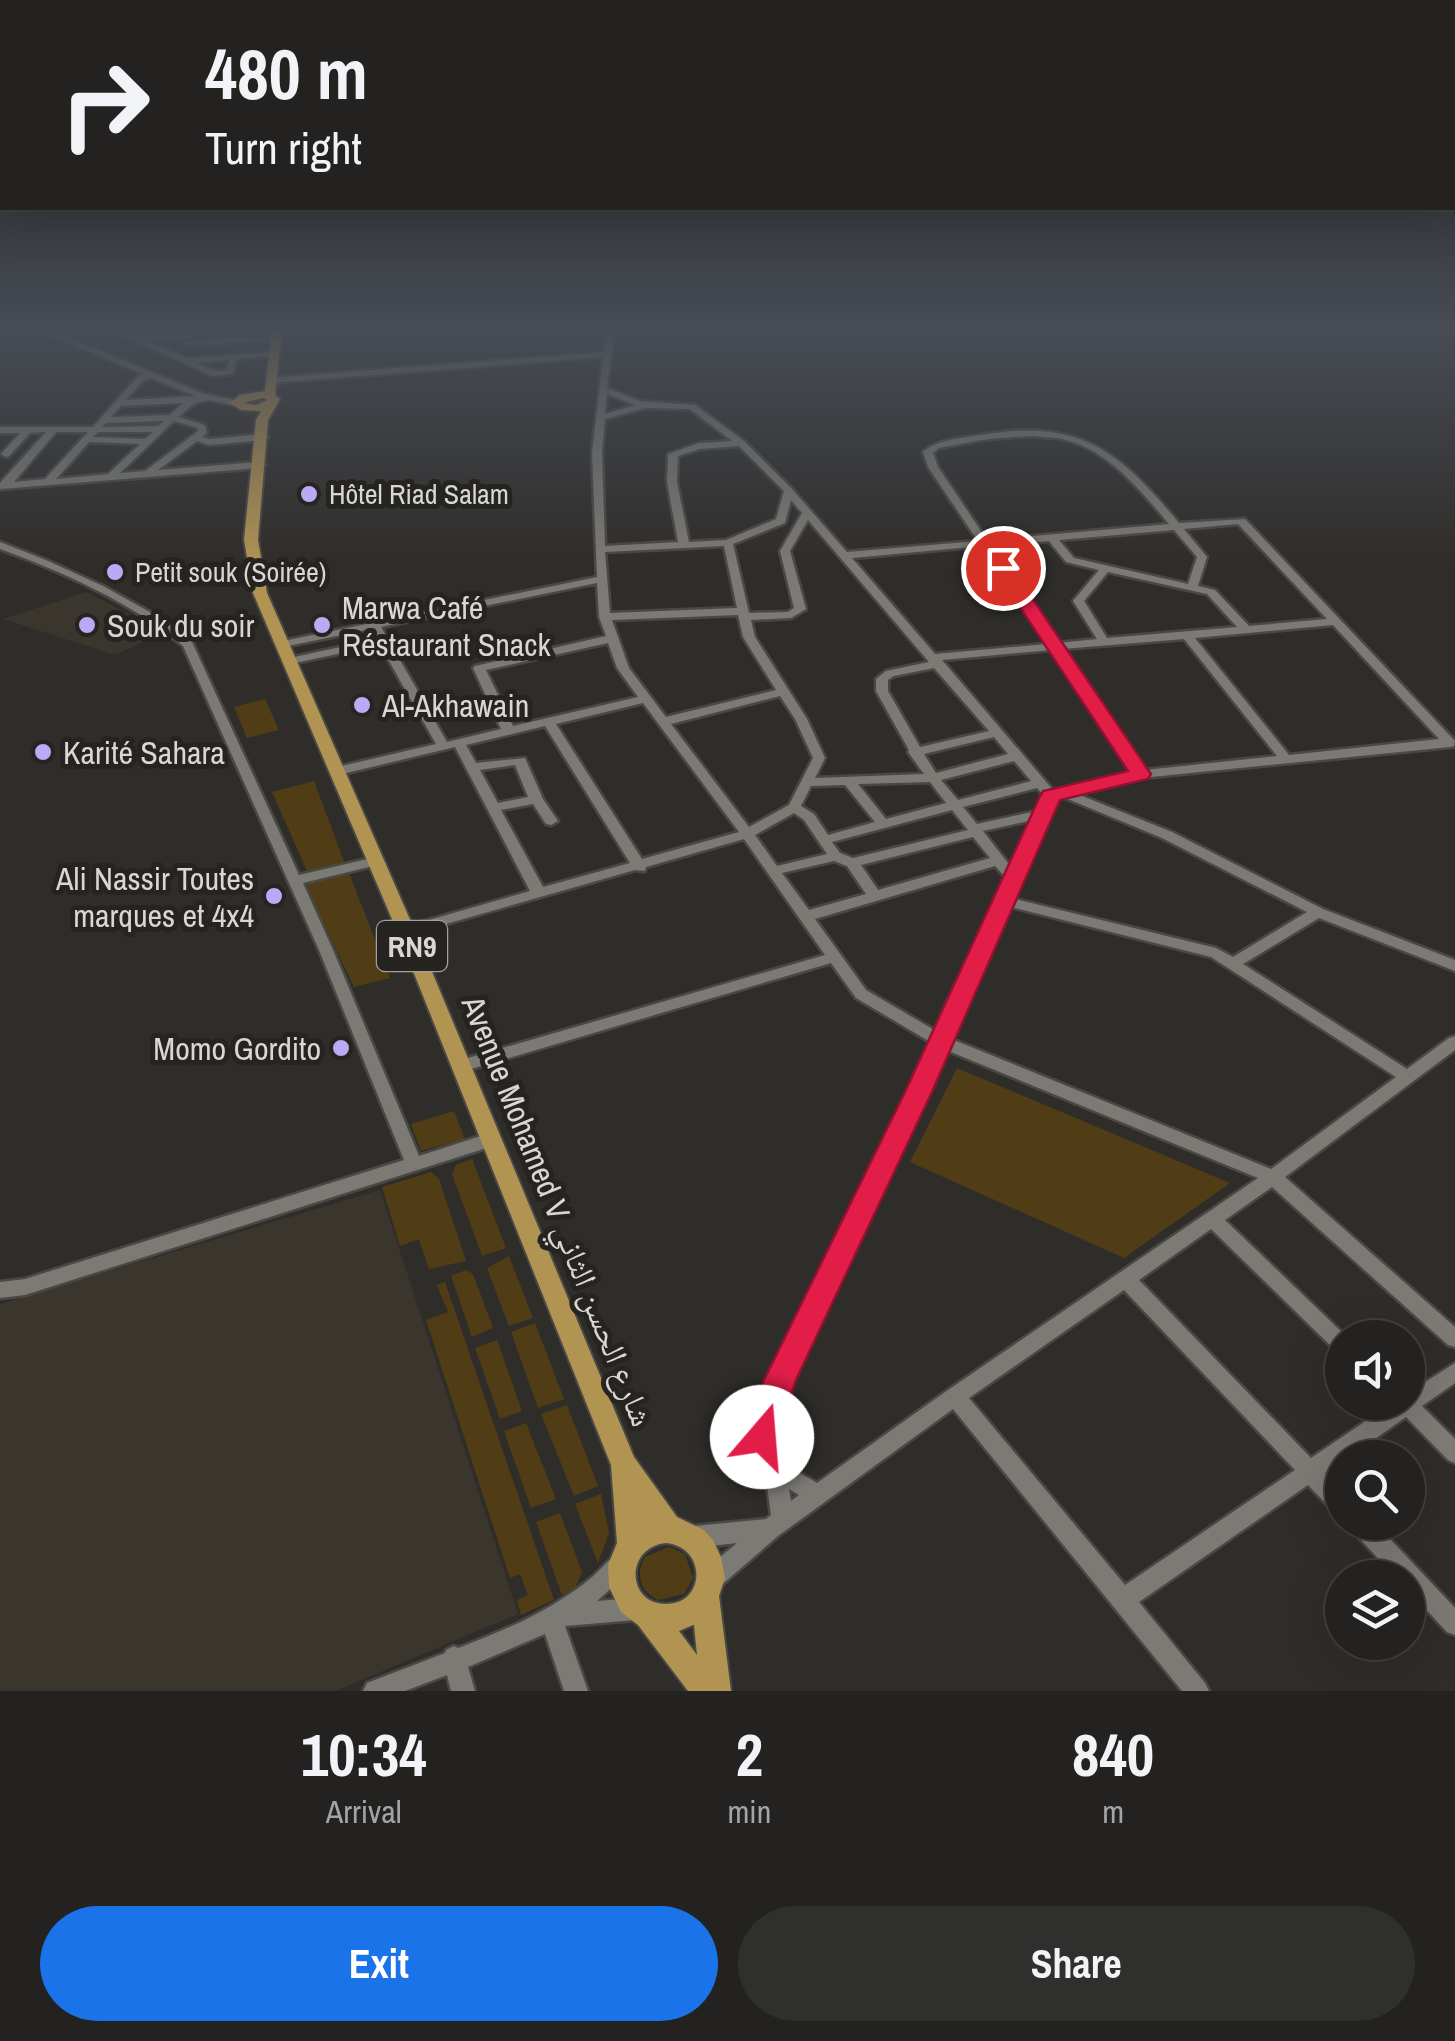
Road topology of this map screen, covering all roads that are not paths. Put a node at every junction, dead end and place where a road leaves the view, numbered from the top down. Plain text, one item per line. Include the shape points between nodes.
1 (113, 409) edge
2 (183, 409) edge
3 (245, 409) edge
4 (257, 409) edge
5 (265, 409) edge
6 (601, 409) edge
7 (635, 409) edge
8 (695, 409) edge
9 (174, 418) junction
10 (600, 418) junction
11 (104, 420) junction
12 (261, 428) junction
13 (161, 429) junction
14 (0, 430) edge
15 (27, 430) junction
16 (53, 430) junction
17 (95, 430) junction
18 (195, 438) junction
19 (86, 439) junction
20 (147, 442) junction
21 (209, 442) junction
22 (741, 442) junction
23 (6, 454) dead end
24 (201, 470) junction
25 (149, 474) junction
26 (111, 477) junction
27 (48, 482) junction
28 (3, 486) edge
29 (789, 491) junction
30 (808, 512) junction
31 (1175, 525) junction
32 (1050, 536) junction
33 (986, 541) junction
34 (728, 543) junction
35 (0, 545) edge
36 (684, 545) junction
37 (600, 549) junction
38 (845, 554) junction
39 (1106, 568) junction
40 (602, 580) junction
41 (1193, 586) junction
42 (743, 614) junction
43 (605, 616) junction
44 (1334, 622) junction
45 (375, 626) junction
46 (1246, 630) junction
47 (1188, 635) junction
48 (610, 640) junction
49 (384, 641) junction
50 (1104, 642) junction
51 (1054, 648) junction
52 (286, 652) junction
53 (937, 660) junction
54 (782, 692) junction
55 (645, 699) junction
56 (662, 722) junction
57 (549, 723) junction
58 (510, 732) junction
59 (997, 733) junction
60 (1451, 744) edge
61 (452, 745) junction
62 (914, 752) junction
63 (1016, 756) junction
64 (1284, 757) junction
65 (472, 768) junction
66 (338, 771) junction
67 (1141, 774) junction
68 (933, 778) junction
69 (849, 780) junction
70 (810, 782) junction
71 (1040, 783) junction
72 (1057, 794) junction
73 (536, 799) junction
74 (954, 804) junction
75 (794, 806) junction
76 (494, 808) junction
77 (1043, 814) junction
78 (551, 821) dead end
79 (878, 825) junction
80 (976, 831) junction
81 (747, 834) junction
82 (823, 840) junction
83 (895, 852) junction
84 (836, 856) junction
85 (1000, 860) junction
86 (376, 861) junction
87 (852, 863) junction
88 (640, 868) junction
89 (774, 872) junction
90 (1012, 876) junction
91 (294, 882) junction
92 (539, 894) junction
93 (875, 896) junction
94 (1002, 900) junction
95 (1318, 912) junction
96 (808, 916) junction
97 (406, 932) junction
98 (835, 957) junction
99 (1235, 962) junction
100 (1455, 966) edge
101 (940, 1041) junction
102 (1455, 1042) edge
103 (461, 1066) junction
104 (1409, 1078) junction
105 (490, 1140) junction
106 (414, 1164) junction
107 (1273, 1177) junction
108 (1211, 1218) junction
109 (1125, 1278) junction
110 (0, 1290) edge
111 (1325, 1328) edge
112 (1455, 1339) edge
113 (1455, 1372) edge
114 (1425, 1391) edge
115 (956, 1396) junction
116 (1383, 1420) edge
117 (1421, 1420) edge
118 (1455, 1453) edge
119 (624, 1465) junction
120 (774, 1468) junction
121 (1311, 1471) junction
122 (1325, 1486) edge
123 (817, 1495) junction
124 (776, 1525) junction
125 (681, 1533) junction
126 (1376, 1540) edge
127 (627, 1554) junction
128 (708, 1588) junction
129 (1124, 1598) junction
130 (643, 1612) junction
131 (553, 1616) junction
132 (1455, 1624) edge
133 (454, 1658) junction
134 (385, 1689) edge
135 (463, 1691) edge
136 (576, 1691) edge
137 (706, 1691) edge
138 (716, 1691) edge
139 (1197, 1691) edge

1 - 11 street
2 - 9 street
3 - 12 main road
4 - 12 main road
5 - 12 main road, Avenue Mohamed V شارع الحسن الثاني / RN9
6 - 10 street
7 - 10 street
8 - 22 street
9 - 11 street
9 - 13 street
9 - 18 street via 202,426
10 - 37 street
11 - 17 street
12 - 21 street
12 - 24 street
12 - 52 main road, Avenue Mohamed V شارع الحسن الثاني / RN9 via 252,562
13 - 17 street
13 - 20 street
14 - 15 street
15 - 16 street
15 - 23 street
16 - 17 street
16 - 28 street
17 - 19 street
18 - 21 street
18 - 25 street
19 - 20 street
19 - 27 street
20 - 26 street
21 - 24 street
22 - 29 street
22 - 36 street via 672,454
24 - 25 street
25 - 26 street
26 - 27 street
27 - 28 street
29 - 30 street
29 - 34 street via 781,520
30 - 38 street
30 - 42 street via 785,551 800,609 792,615
31 - 32 street
31 - 33 street via 1117,462 1082,440 1020,431 931,448 930,462
31 - 41 street via 1202,557
31 - 44 street via 1241,521
32 - 33 street
32 - 39 street via 1066,558
33 - 38 street
33 - 51 street
34 - 36 street
34 - 42 street
35 - 91 street via 185,641
36 - 37 street
37 - 40 street
38 - 53 street
39 - 41 street
39 - 50 street via 1078,601
40 - 43 street
40 - 45 street
41 - 46 street via 1215,594
42 - 43 street
42 - 54 street
43 - 48 street
44 - 46 street
44 - 60 street
45 - 49 street
45 - 52 street
46 - 47 street
47 - 50 street
47 - 64 street
48 - 55 street
48 - 58 street via 479,668
49 - 52 street
49 - 61 street
50 - 51 street
51 - 53 street
51 - 67 street
52 - 66 main road, Avenue Mohamed V شارع الحسن الثاني / RN9
53 - 59 street
53 - 62 street via 890,673 880,683
54 - 56 street
54 - 70 street via 818,751
55 - 56 street
55 - 57 street
56 - 81 street
57 - 58 street
57 - 88 street
58 - 61 street
59 - 62 street
59 - 63 street
60 - 64 street
61 - 65 street
61 - 66 street
62 - 68 street
63 - 68 street
63 - 71 street
64 - 67 street
65 - 73 street via 520,761
65 - 76 street
66 - 86 main road, Avenue Mohamed V شارع الحسن الثاني / RN9
67 - 72 street
68 - 69 street
68 - 74 street
69 - 70 street
69 - 79 street
70 - 75 street
71 - 72 street
71 - 74 street
72 - 77 street
72 - 95 street via 1167,835
73 - 76 street
73 - 78 street
74 - 79 street
74 - 80 street
75 - 81 street
75 - 82 street
76 - 92 street
77 - 80 street
77 - 90 street
79 - 82 street
79 - 83 street
80 - 83 street
80 - 85 street
81 - 88 street
81 - 89 street
82 - 84 street
83 - 87 street
84 - 87 street
84 - 89 street
85 - 90 street
85 - 93 street
86 - 91 street
86 - 97 main road, Avenue Mohamed V شارع الحسن الثاني / RN9
87 - 93 street
88 - 92 street
89 - 96 street
90 - 94 street
91 - 106 street
92 - 97 street
93 - 96 street
94 - 99 street via 1199,947
94 - 101 street
95 - 99 street
95 - 100 street
96 - 98 street
97 - 103 main road, Avenue Mohamed V شارع الحسن الثاني / RN9
98 - 101 street via 861,994
98 - 103 street
99 - 104 street
101 - 107 street
101 - 120 street via 780,1380 762,1437
102 - 104 street
103 - 105 main road, Avenue Mohamed V شارع الحسن الثاني / RN9
104 - 107 street
105 - 106 street
105 - 119 main road, Avenue Mohamed V شارع الحسن الثاني / RN9
106 - 110 street
107 - 108 street
107 - 112 street
108 - 109 street
108 - 111 street
109 - 115 street
109 - 121 street
113 - 114 street
115 - 123 street
115 - 129 street
116 - 121 street
117 - 118 street
119 - 125 main road, Avenue Mohamed V شارع الحسن الثاني / RN9
119 - 127 main road, Avenue Mohamed V شارع الحسن الثاني / RN9
120 - 123 street
120 - 124 street
121 - 122 street
121 - 129 street
123 - 124 street
124 - 125 street
124 - 128 street
125 - 127 main road via 642,1536
125 - 128 main road, RN9 via 708,1556
126 - 132 street
127 - 130 main road, RN9 via 622,1587
127 - 131 street via 592,1592
128 - 130 main road via 680,1616
128 - 138 main road, RN9
129 - 139 street
130 - 131 street
130 - 137 main road, RN9
131 - 133 street
131 - 136 street
133 - 134 street
133 - 135 street

